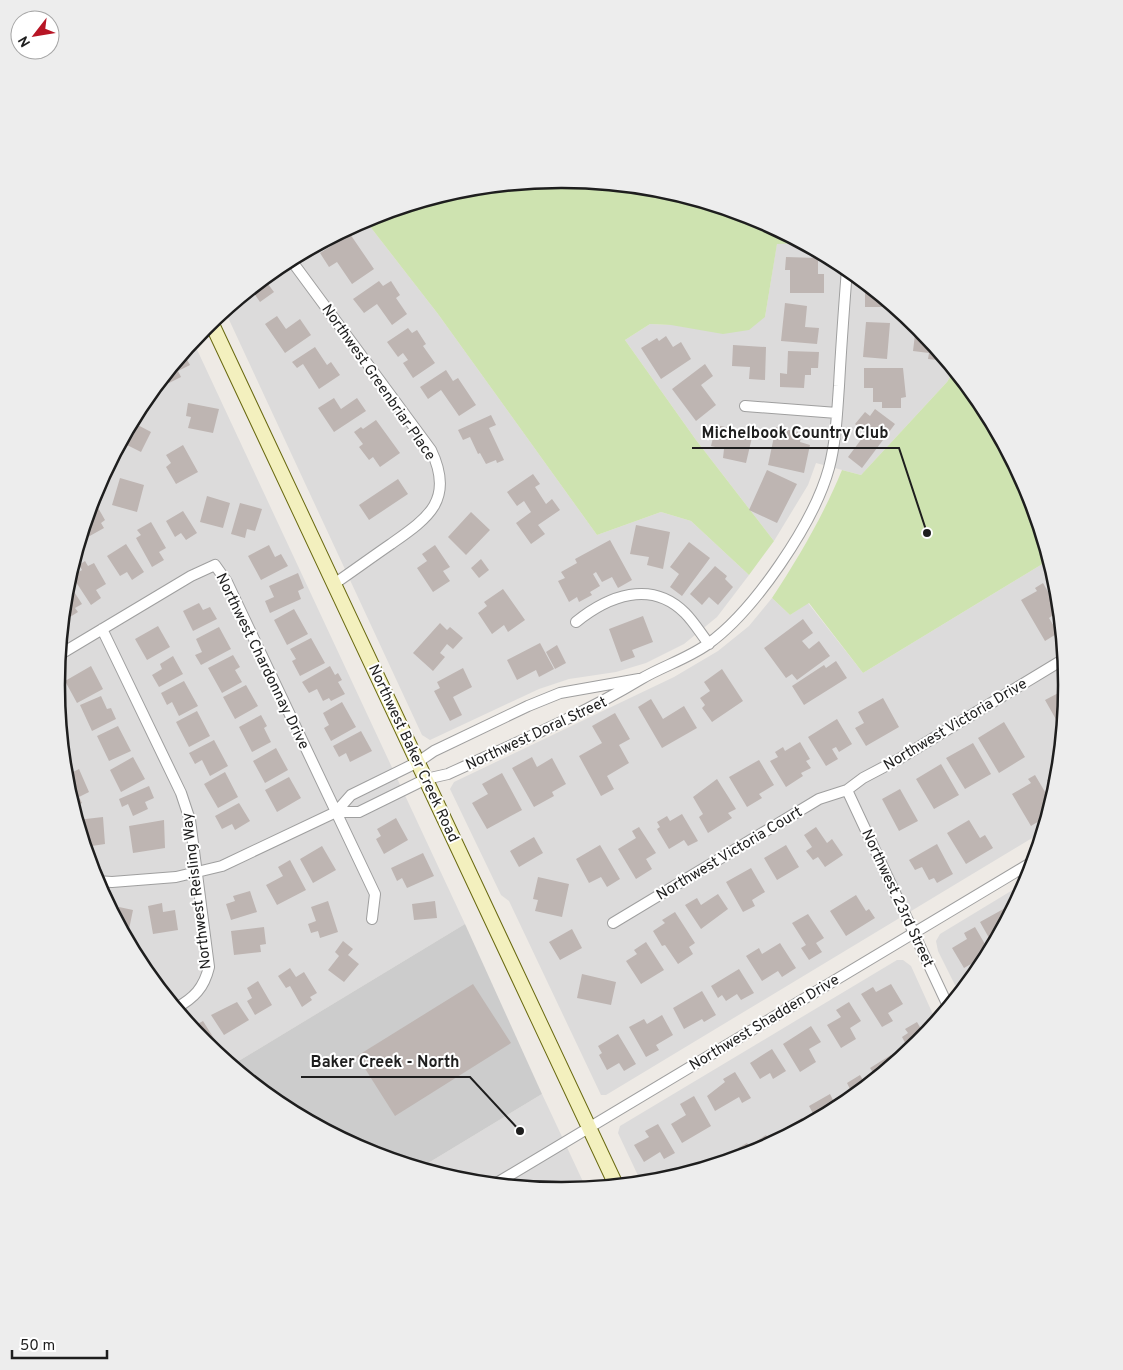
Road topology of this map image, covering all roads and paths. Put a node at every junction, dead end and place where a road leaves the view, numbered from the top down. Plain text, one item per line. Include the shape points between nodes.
1 (295, 266) edge
2 (846, 279) edge
3 (215, 330) edge
4 (745, 406) dead end
5 (837, 413) junction
6 (334, 584) junction
7 (576, 622) dead end
8 (102, 629) junction
9 (709, 644) junction
10 (66, 651) edge
11 (1057, 663) edge
12 (643, 678) junction
13 (418, 762) junction
14 (426, 779) junction
15 (847, 790) junction
16 (336, 812) junction
17 (1023, 868) edge
18 (196, 872) junction
19 (106, 881) edge
20 (372, 919) dead end
21 (613, 923) dead end
22 (914, 932) junction
23 (945, 999) edge
24 (182, 1004) edge
25 (590, 1127) junction
26 (505, 1178) edge
27 (613, 1178) edge

1 - 6 street, Northwest Greenbriar Place via 432,450 439,475 437,500 425,520
2 - 5 street, Northwest Doral Street
3 - 6 main road, Northwest Baker Creek Road
4 - 5 street
5 - 9 street, Northwest Doral Street via 830,465 815,506 758,595
6 - 13 main road, Northwest Baker Creek Road
7 - 9 street via 619,596 638,593 658,596 685,613
8 - 10 street, Northwest Chardonnay Drive
8 - 16 street, Northwest Chardonnay Drive via 215,565 228,582
8 - 18 street, Northwest Reisling Way via 181,793 190,820
9 - 12 street, Northwest Doral Street via 676,664
11 - 15 street, Northwest Victoria Drive
12 - 13 street, Northwest Doral Street via 560,693 434,751
12 - 14 street, Northwest Doral Street via 561,722 448,774
13 - 14 main road, Northwest Baker Creek Road
13 - 16 street, Northwest Doral Street via 350,795
14 - 16 street, Northwest Doral Street via 359,812
14 - 25 main road, Northwest Baker Creek Road
15 - 21 street, Northwest Victoria Court via 819,799
15 - 22 street, Northwest 23rd Street
16 - 18 street via 222,866
16 - 20 street via 375,894
17 - 22 street, Northwest Shadden Drive
18 - 19 street via 176,877
18 - 24 street, Northwest Reisling Way via 209,967 197,994
22 - 23 street, Northwest 23rd Street
22 - 25 street, Northwest Shadden Drive
25 - 26 street, Northwest Shadden Drive
25 - 27 main road, Northwest Baker Creek Road

